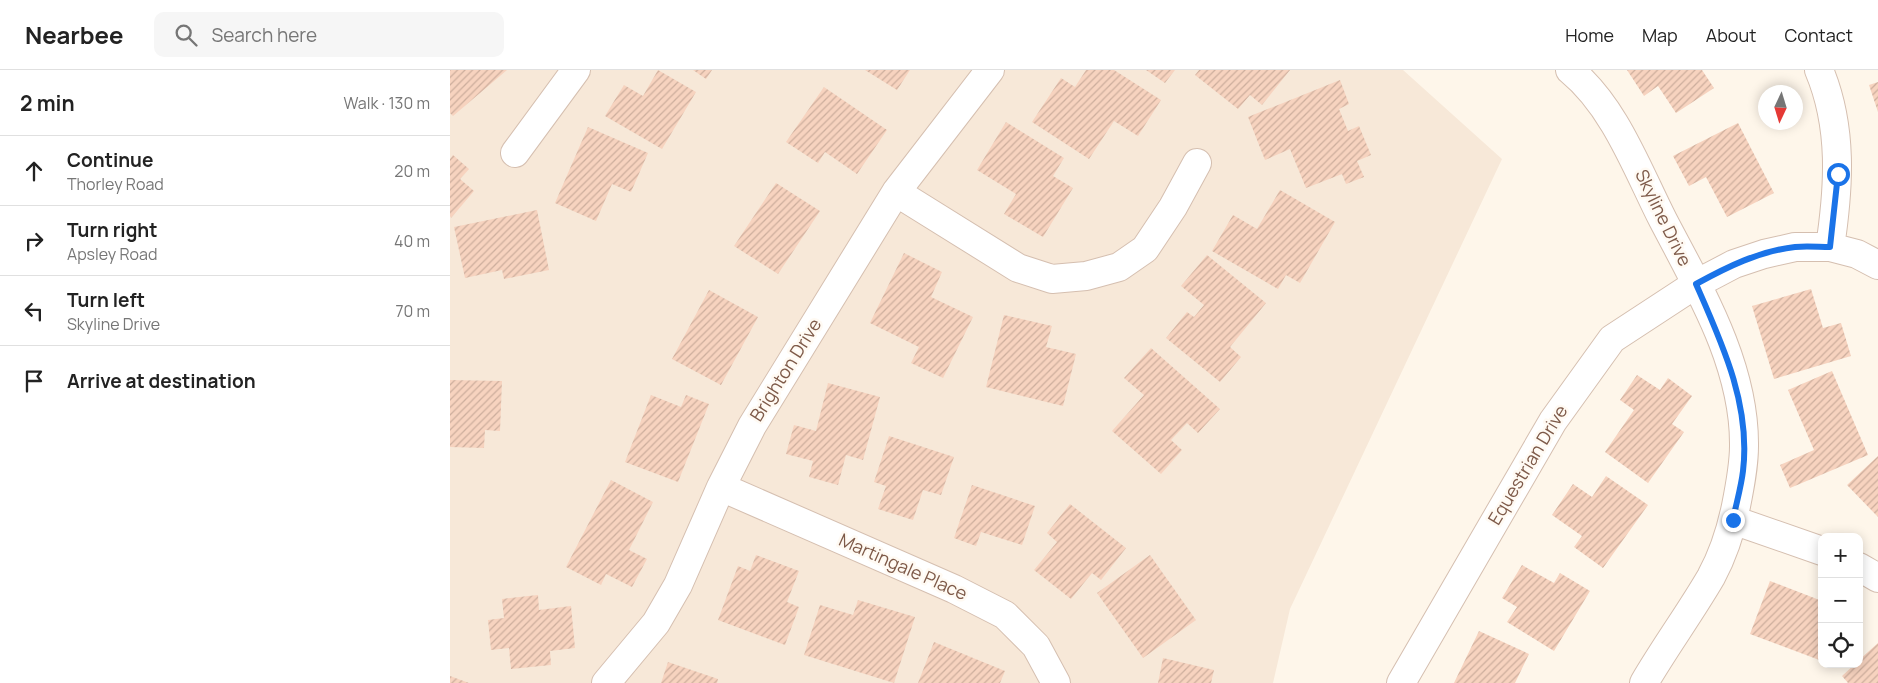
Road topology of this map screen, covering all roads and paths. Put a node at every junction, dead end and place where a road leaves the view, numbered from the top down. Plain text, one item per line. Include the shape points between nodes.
1 (576, 70) edge
2 (990, 70) edge
3 (1570, 70) edge
4 (1819, 70) edge
5 (515, 153) dead end
6 (1197, 163) dead end
7 (896, 192) junction
8 (1830, 247) junction
9 (1878, 265) edge
10 (1696, 284) junction
11 (721, 487) junction
12 (1733, 520) junction
13 (1818, 550) edge
14 (1863, 569) edge
15 (1878, 578) edge
16 (606, 683) edge
17 (1056, 683) edge
18 (1401, 683) edge
19 (1644, 683) edge

1 - 5 street
2 - 7 street, Brighton Drive
3 - 10 street, Skyline Drive via 1601,104 1623,137
4 - 8 street via 1838,142
6 - 7 street via 1145,249 1119,267 1086,276 1052,279 1018,268
7 - 11 street, Brighton Drive via 752,426
8 - 9 street, Equestrian Drive via 1857,254
8 - 10 street, Equestrian Drive via 1795,247 1764,254 1734,264
10 - 12 street, Skyline Drive via 1727,354 1742,412 1743,470
10 - 18 street, Equestrian Drive via 1612,339 1553,421
11 - 16 street, Brighton Drive via 678,585 656,623
11 - 17 street, Martingale Place via 954,588 1005,615 1036,646
12 - 13 street
12 - 19 street, Skyline Drive via 1711,577
14 - 15 street

